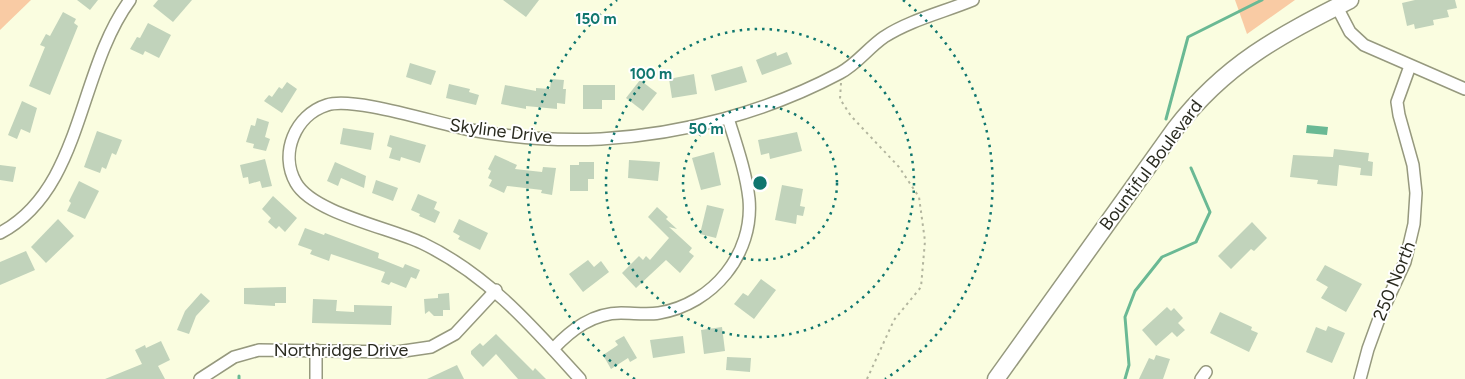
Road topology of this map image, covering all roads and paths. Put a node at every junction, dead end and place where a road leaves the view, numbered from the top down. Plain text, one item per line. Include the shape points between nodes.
1 (130, 0) edge
2 (973, 0) edge
3 (1344, 3) edge
4 (1410, 66) junction
5 (843, 72) junction
6 (1465, 89) edge
7 (728, 118) junction
8 (0, 233) edge
9 (496, 290) junction
10 (316, 350) junction
11 (553, 350) junction
12 (200, 379) edge
13 (316, 379) edge
14 (580, 379) edge
15 (867, 379) edge
16 (996, 379) edge
17 (1360, 379) edge

1 - 8 street via 105,41 54,180 30,212
2 - 5 street, Skyline Drive via 886,36
3 - 4 street via 1357,40 1371,50
3 - 16 main road, Bountiful Boulevard via 1250,55 1202,96
4 - 6 street
4 - 17 street, 250 North via 1398,102 1413,165 1416,193 1414,224 1405,262 1376,325
5 - 7 street, Skyline Drive via 777,102
5 - 15 path via 840,99 851,116 899,168 919,197 925,241 921,287 894,320
7 - 9 street, Skyline Drive via 649,134 576,139 526,138 491,133 347,102 318,108 302,121 292,139 289,162 296,183 309,198 422,243 458,262
7 - 11 street via 747,187 749,213 744,241 724,278 702,297 680,308 595,318 574,330
9 - 10 street, Northridge Drive via 455,334 431,347 397,352
9 - 11 street, Skyline Drive
10 - 12 street, Northridge Drive via 274,349 245,353 222,363
10 - 13 street
11 - 14 street, Skyline Drive

